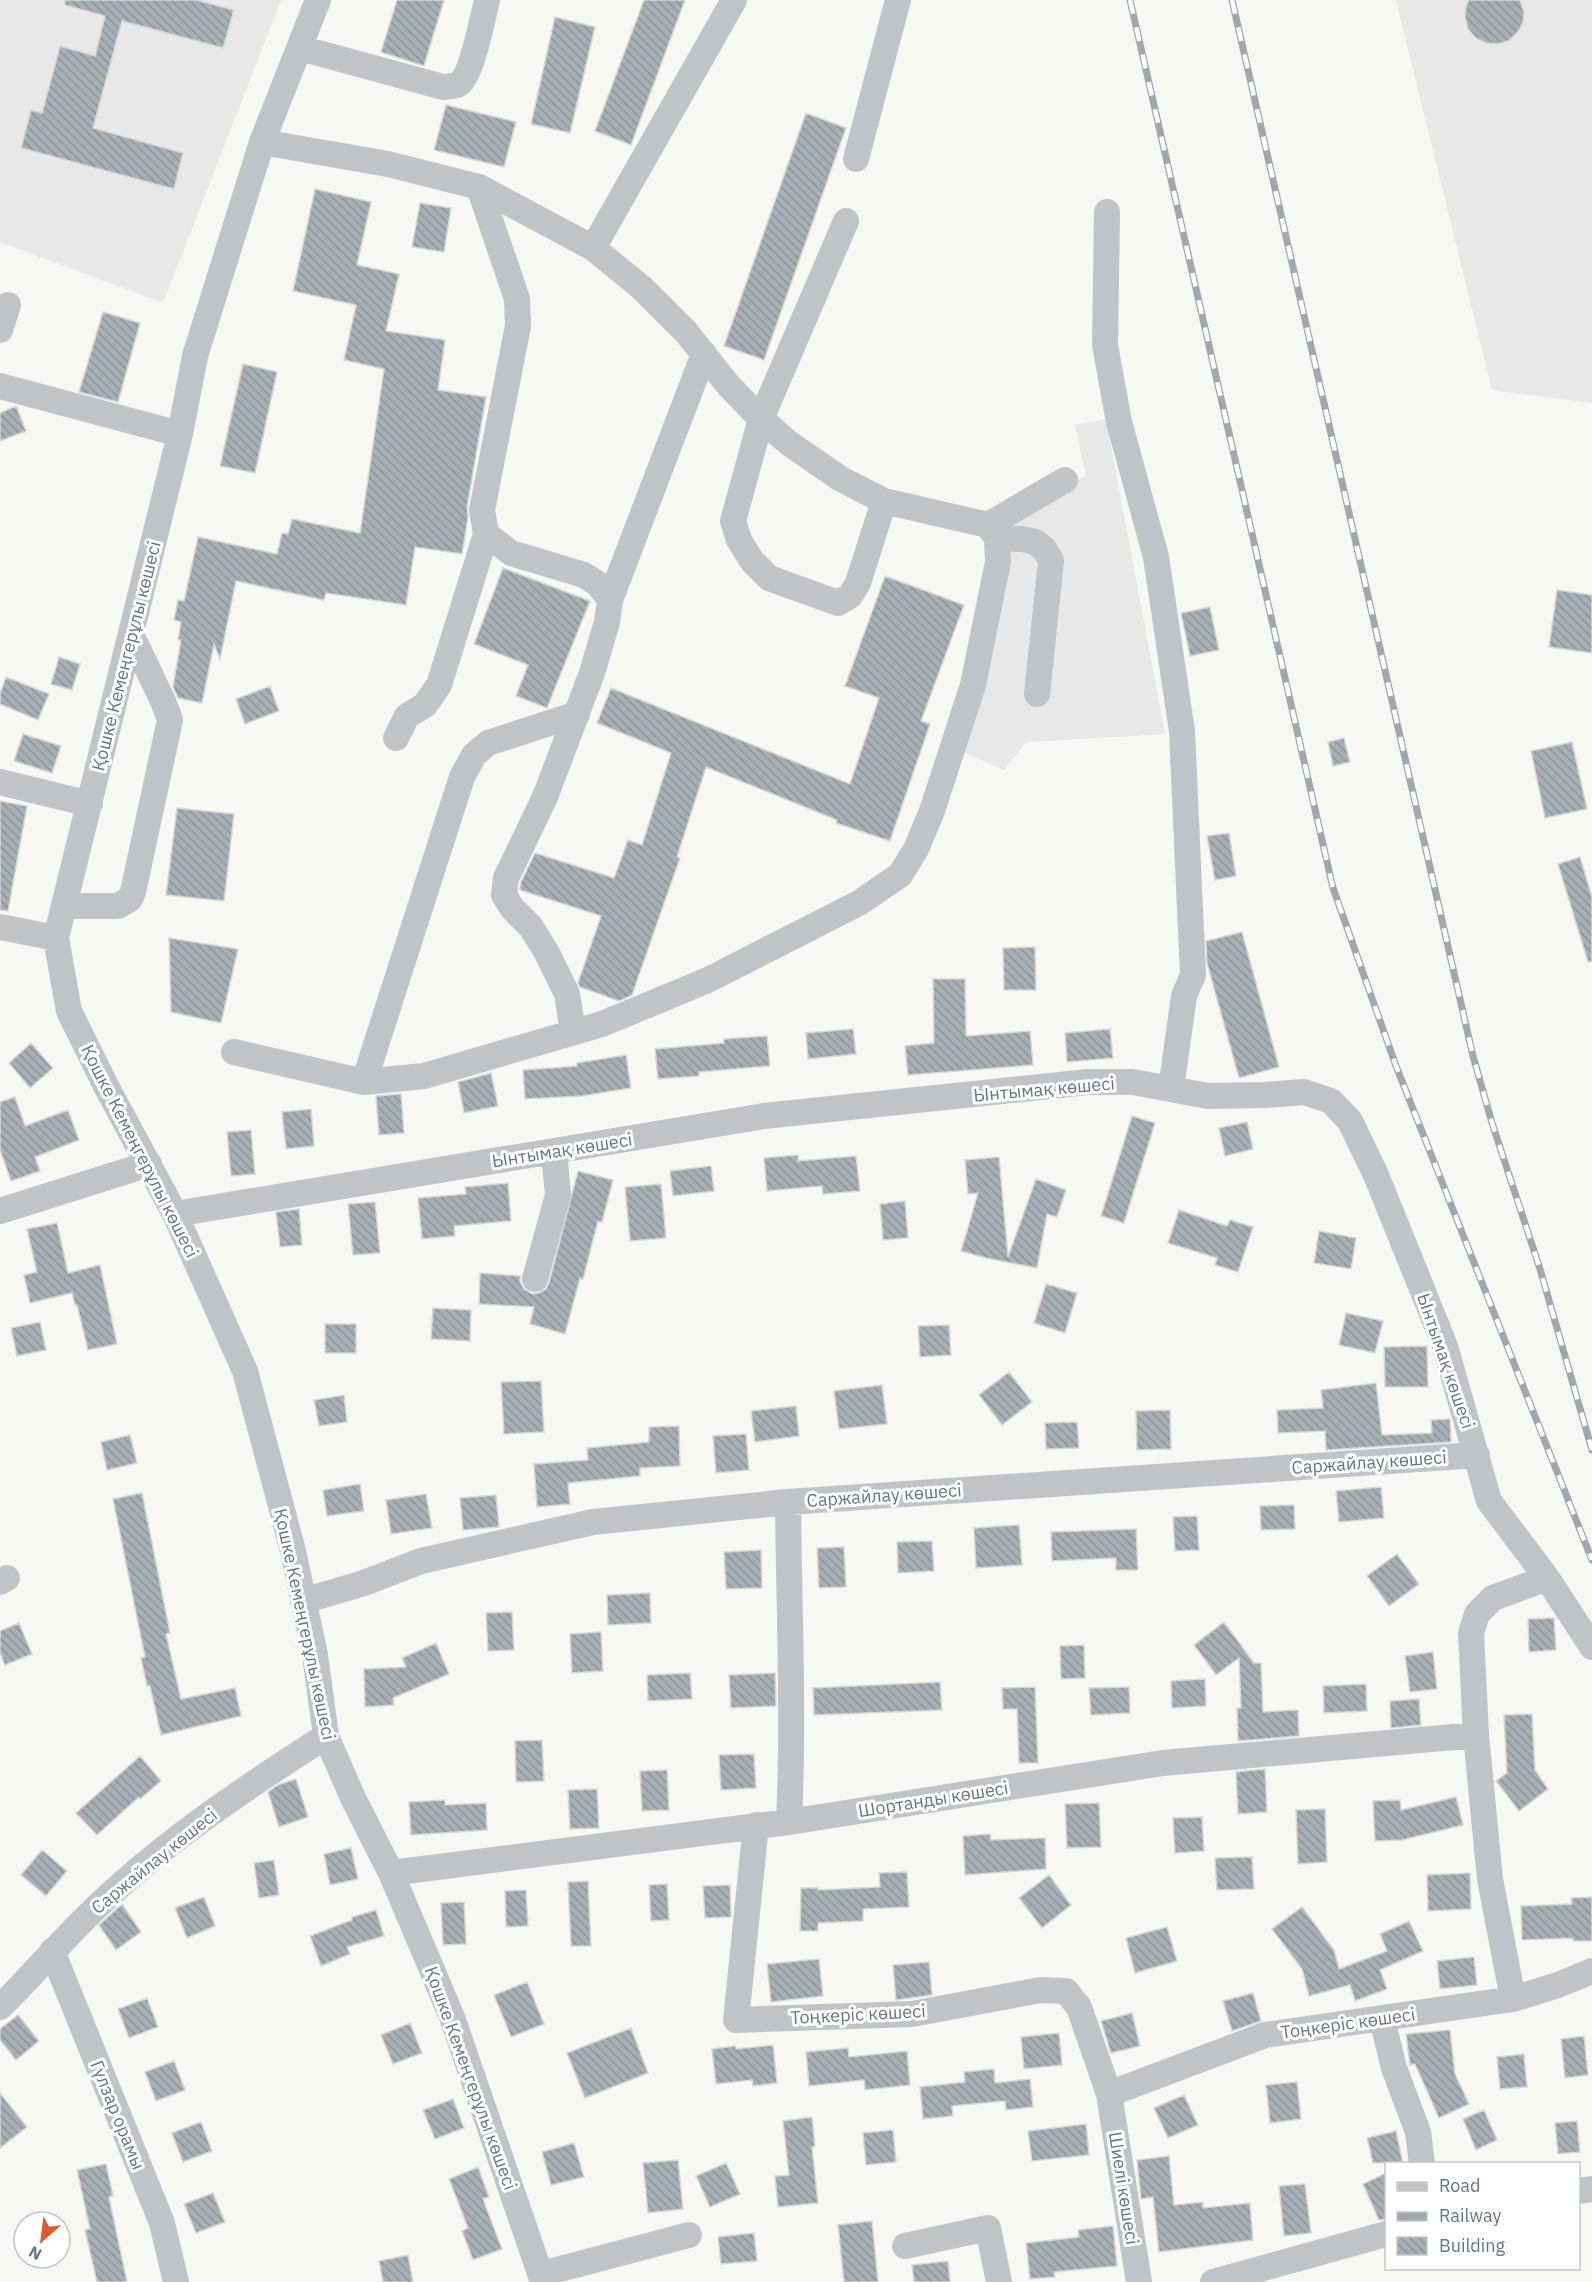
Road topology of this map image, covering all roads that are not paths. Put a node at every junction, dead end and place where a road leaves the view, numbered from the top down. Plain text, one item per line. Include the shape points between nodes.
1 (318, 0) edge
2 (487, 0) edge
3 (734, 0) edge
4 (897, 0) edge
5 (300, 48) junction
6 (262, 142) junction
7 (856, 159) dead end
8 (479, 187) junction
9 (1107, 212) dead end
10 (846, 221) dead end
11 (593, 248) junction
12 (8, 305) dead end
13 (0, 330) edge
14 (704, 354) junction
15 (0, 386) edge
16 (761, 419) junction
17 (180, 434) junction
18 (1065, 480) dead end
19 (884, 501) junction
20 (992, 532) junction
21 (486, 534) junction
22 (610, 600) junction
23 (131, 634) junction
24 (1037, 694) dead end
25 (577, 714) junction
26 (396, 738) dead end
27 (0, 782) edge
28 (90, 804) junction
29 (64, 906) junction
30 (0, 927) edge
31 (56, 938) junction
32 (573, 1032) junction
33 (234, 1052) dead end
34 (364, 1082) junction
35 (1171, 1089) junction
36 (554, 1151) junction
37 (149, 1164) junction
38 (0, 1210) edge
39 (175, 1214) junction
40 (535, 1279) dead end
41 (1477, 1455) junction
42 (788, 1502) junction
43 (1547, 1578) junction
44 (303, 1601) junction
45 (1592, 1647) edge
46 (1476, 1735) junction
47 (326, 1736) junction
48 (789, 1822) junction
49 (756, 1825) junction
50 (391, 1873) junction
51 (52, 1951) junction
52 (1592, 1971) edge
53 (1513, 1999) junction
54 (0, 2007) edge
55 (1079, 2007) joint
56 (1382, 2019) junction
57 (1109, 2094) junction
58 (1422, 2162) edge
59 (1385, 2234) edge
60 (689, 2235) dead end
61 (905, 2246) dead end
62 (542, 2278) edge
63 (176, 2282) edge
64 (999, 2282) edge
65 (1139, 2282) edge
66 (1213, 2282) edge

1 - 5 street, Қошке Кемеңгерұлы көшесі
2 - 5 street via 467,72 455,86 443,87
3 - 11 street
4 - 7 street
5 - 6 street, Қошке Кемеңгерұлы көшесі
6 - 8 street via 388,164
6 - 17 street, Қошке Кемеңгерұлы көшесі via 195,356
8 - 11 street
8 - 21 street via 517,299 518,326 482,510
9 - 35 street via 1105,345 1119,422 1156,557 1182,732 1193,975 1184,996
10 - 16 street
11 - 14 street via 642,288
12 - 13 street
14 - 16 street
14 - 22 street
15 - 17 street
16 - 19 street via 841,479
16 - 19 street via 733,521 752,561 769,578 838,603 850,596 858,583
17 - 23 street, Қошке Кемеңгерұлы көшесі
18 - 20 street
19 - 20 street
20 - 24 street via 1033,540 1046,549 1051,561
20 - 32 street via 998,562 973,685 932,811 900,875 859,903 708,980
21 - 22 street via 511,553 584,575 598,584
21 - 26 street via 439,685 425,705 407,716
22 - 25 street via 607,622
23 - 28 street, Қошке Кемеңгерұлы көшесі
23 - 29 street via 170,720 133,892 130,899 118,906
25 - 32 street via 545,797 506,878 504,895 547,953 567,993
25 - 34 street via 488,743 474,755 462,777
27 - 28 street
28 - 29 street, Қошке Кемеңгерұлы көшесі
29 - 31 street, Қошке Кемеңгерұлы көшесі
30 - 31 street
31 - 37 street, Қошке Кемеңгерұлы көшесі via 69,1011
32 - 34 street via 424,1076
33 - 34 street
35 - 36 street, Ынтымақ көшесі via 1133,1082 1088,1082 764,1116
35 - 41 street, Ынтымақ көшесі via 1208,1096 1304,1092 1330,1101 1350,1121 1445,1346
36 - 39 street, Ынтымақ көшесі
36 - 40 street via 558,1195
37 - 38 street
37 - 39 street, Қошке Кемеңгерұлы көшесі
39 - 44 street, Қошке Кемеңгерұлы көшесі via 245,1371
41 - 42 street, Саржайлау көшесі
41 - 43 street, Ынтымақ көшесі via 1489,1501
42 - 44 street, Саржайлау көшесі via 593,1522 421,1561
42 - 48 street via 793,1747
43 - 45 street, Ынтымақ көшесі
43 - 46 street via 1493,1598 1477,1614 1471,1633
44 - 47 street, Қошке Кемеңгерұлы көшесі
46 - 48 street, Шортанды көшесі via 1163,1763
46 - 53 street via 1491,1879
47 - 50 street, Қошке Кемеңгерұлы көшесі
47 - 51 street, Саржайлау көшесі via 262,1777 151,1859
48 - 49 street, Шортанды көшесі
49 - 50 street, Шортанды көшесі
49 - 55 street, Тоңкерiс көшесі via 736,2020 912,2014 1041,1990 1066,1991
50 - 62 street, Қошке Кемеңгерұлы көшесі via 452,2017
51 - 54 street, Саржайлау көшесі
51 - 63 street, Гүлзар орамы via 162,2223
52 - 53 street, Тоңкерiс көшесі
53 - 56 street, Тоңкерiс көшесі
55 - 57 street, Шиелі көшесі
56 - 57 street, Тоңкерiс көшесі via 1266,2035
56 - 58 street via 1394,2068 1418,2132
57 - 65 street, Шиелі көшесі
59 - 66 street
60 - 62 street
61 - 64 street via 988,2228

